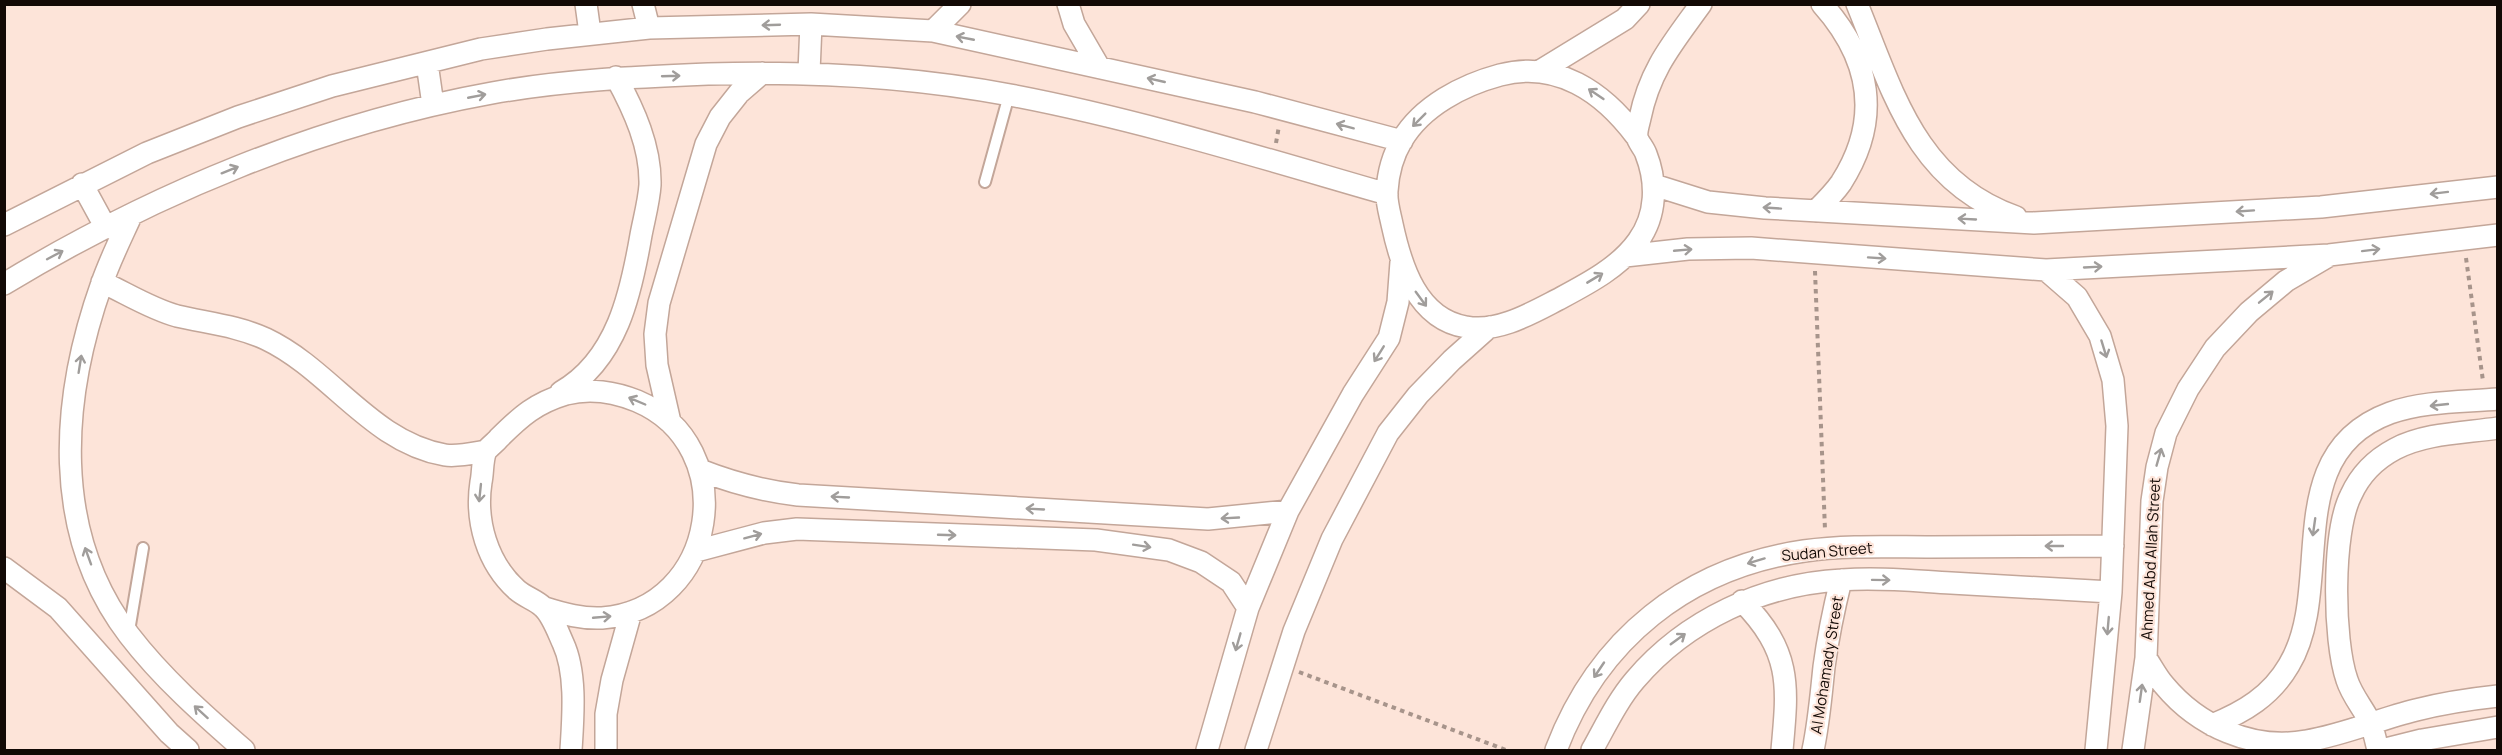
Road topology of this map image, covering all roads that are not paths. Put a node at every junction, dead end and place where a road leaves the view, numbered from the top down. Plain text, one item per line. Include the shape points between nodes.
1 (586, 4) edge
2 (643, 4) edge
3 (960, 4) edge
4 (1068, 4) edge
5 (1639, 4) edge
6 (1701, 4) edge
7 (1822, 4) edge
8 (1857, 4) edge
9 (811, 24) junction
10 (649, 28) junction
11 (933, 31) junction
12 (590, 33) junction
13 (427, 63) junction
14 (1099, 67) junction
15 (1540, 71) junction
16 (809, 72) junction
17 (762, 73) junction
18 (616, 77) junction
19 (1010, 95) junction
20 (433, 105) junction
21 (1636, 136) junction
22 (1402, 141) junction
23 (985, 182) dead end
24 (82, 184) junction
25 (1654, 185) junction
26 (2498, 187) edge
27 (1386, 194) junction
28 (1816, 211) junction
29 (131, 216) junction
30 (2034, 223) junction
31 (4, 225) edge
32 (106, 228) junction
33 (2498, 235) edge
34 (2329, 255) junction
35 (1624, 256) junction
36 (1401, 258) junction
37 (2046, 270) junction
38 (102, 282) junction
39 (4, 284) edge
40 (1489, 327) junction
41 (548, 399) junction
42 (2491, 399) edge
43 (670, 422) junction
44 (2498, 429) edge
45 (486, 451) junction
46 (700, 470) junction
47 (1288, 511) junction
48 (2113, 546) junction
49 (143, 548) dead end
50 (696, 551) junction
51 (4, 568) edge
52 (1841, 580) junction
53 (2111, 592) junction
54 (1742, 602) junction
55 (545, 608) junction
56 (1248, 608) junction
57 (632, 612) junction
58 (128, 634) junction
59 (2146, 658) junction
60 (104, 660) junction
61 (2498, 696) edge
62 (2371, 724) junction
63 (2212, 725) junction
64 (2498, 727) edge
65 (188, 750) edge
66 (244, 750) edge
67 (571, 750) edge
68 (606, 750) edge
69 (1207, 750) edge
70 (1256, 750) edge
71 (1556, 750) edge
72 (1592, 750) edge
73 (1782, 750) edge
74 (1814, 750) edge
75 (2096, 750) edge
76 (2133, 750) edge
77 (2380, 750) edge

1 - 12 street
2 - 10 street
3 - 11 street
4 - 14 street via 1074,24
5 - 15 street via 1625,19
6 - 21 street via 1654,74
7 - 28 street via 1842,27 1858,57 1866,89 1865,123 1857,155 1840,185
8 - 30 street via 1906,123 1924,151 1973,196
9 -> 10 street
9 - 11 street
9 - 16 street
10 - 12 street
14 -> 11 street
12 - 13 street via 481,49
13 - 20 street
13 - 24 street via 332,86 238,117
22 -> 14 street
21 -> 15 street via 1605,100 1563,77
15 -> 22 street via 1489,78 1451,95 1425,113
16 - 17 street
16 - 19 street via 919,81
18 -> 17 street
17 - 43 street via 720,117 706,144 659,303 657,365
20 -> 18 street via 555,83
18 - 41 street via 640,129 648,166 650,185 637,260 617,328 601,356 579,381
19 - 23 lane
19 - 27 street
29 -> 20 street via 165,198 288,148
21 - 25 street via 1651,167
22 - 27 street
24 - 31 street
24 - 32 street
28 -> 25 street via 1708,202
25 - 35 street via 1648,224
26 -> 30 street via 2321,207
27 - 36 street
30 -> 28 street
29 - 32 street
29 - 38 street
39 -> 32 street
34 -> 33 street
37 -> 34 street
59 -> 34 street, Ahmed Abd Allah Street via 2152,501 2166,433 2215,348 2286,281
35 -> 37 street via 1740,248
40 -> 35 street via 1546,305 1607,271
36 -> 40 street via 1427,307 1445,321 1466,328
36 -> 47 street via 1398,302 1389,338
37 -> 48 street via 2077,297 2100,336 2113,380 2117,426
38 - 45 street via 175,315 214,322 266,339 307,365 370,421 415,446 447,455
58 -> 38 street via 99,586 79,533 70,478 70,421 82,350
40 - 70 street via 1418,395 1388,433 1332,539 1293,631
43 -> 41 street via 649,406 599,391 573,392
41 - 45 street via 521,415
42 -> 63 street via 2388,414 2350,439 2325,475 2319,496 2306,617 2290,664 2257,702
43 - 46 street via 688,444
44 - 62 street via 2439,436 2396,448 2377,461 2350,496 2338,562 2341,657 2347,681
45 -> 55 street via 478,499 482,533 495,564 509,581
47 -> 46 street via 1208,519 798,495 767,492
46 - 50 street via 705,497 704,525
47 - 56 street
48 - 53 street
48 -> 71 street, Sudan Street via 1849,547 1762,559 1716,574 1675,597 1637,626 1605,661 1578,702
49 - 58 lane
50 -> 56 street via 764,533 797,529 1096,540 1169,550 1201,562 1231,582
50 - 57 street via 680,577 658,598
51 - 60 street via 58,608
52 -> 53 street, Sudan Street
52 - 54 street, Sudan Street via 1793,587
52 - 74 street, Al Mohamady Street via 1831,623
53 -> 75 street
72 -> 54 street, Sudan Street via 1634,681 1665,649 1701,622
54 - 73 street via 1774,641 1783,665 1787,690
55 -> 57 street via 573,617 603,618
55 - 67 street via 565,646 572,682
56 -> 69 street
57 - 68 street via 612,680 606,714
58 - 60 street
66 -> 58 street via 191,703
59 - 63 street via 2163,685
76 -> 59 street, Ahmed Abd Allah Street
60 - 65 street
61 - 62 street via 2460,700
62 - 63 street via 2305,742 2275,744 2242,738
62 - 77 street
64 - 77 street

